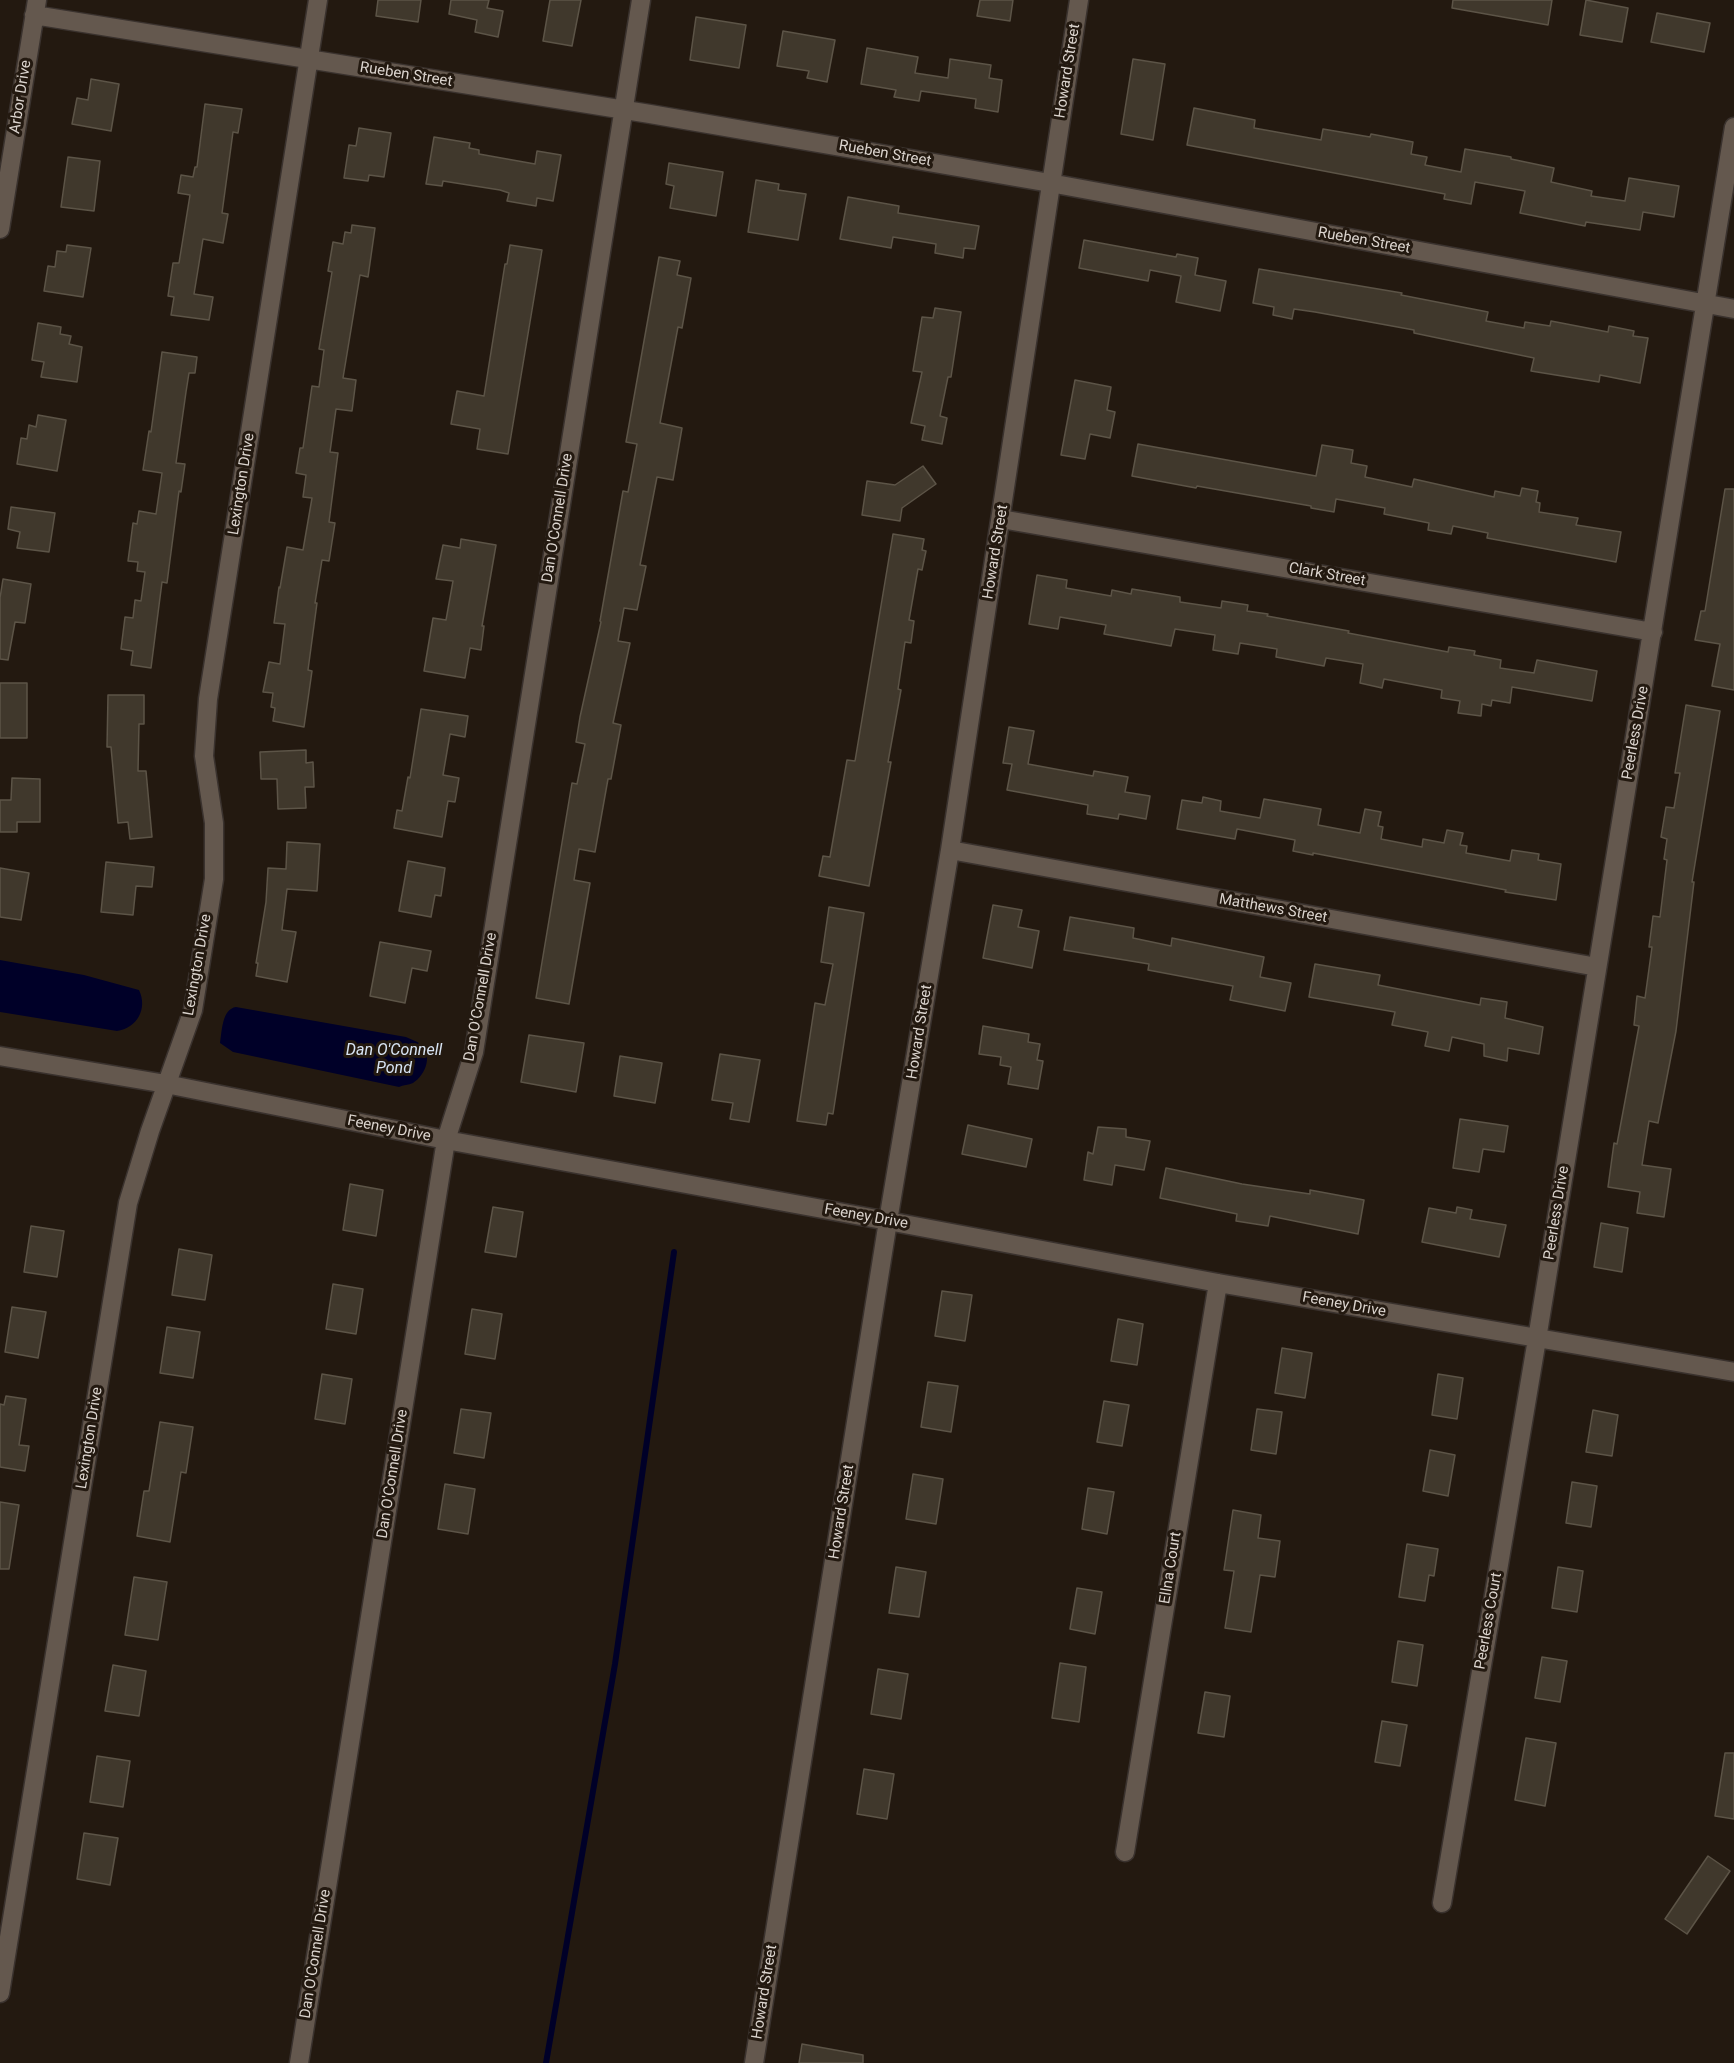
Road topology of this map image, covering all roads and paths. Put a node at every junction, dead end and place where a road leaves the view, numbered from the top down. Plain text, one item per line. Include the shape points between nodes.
1 (318, 0) edge
2 (641, 0) edge
3 (1079, 0) edge
4 (35, 8) edge
5 (308, 59) junction
6 (623, 109) junction
7 (1734, 127) edge
8 (1050, 183) junction
9 (0, 229) edge
10 (1704, 303) junction
11 (1734, 309) edge
12 (1001, 519) junction
13 (1653, 632) junction
14 (950, 850) junction
15 (1597, 967) junction
16 (0, 1056) edge
17 (166, 1084) junction
18 (446, 1140) junction
19 (888, 1221) junction
20 (1218, 1283) junction
21 (1537, 1339) junction
22 (1734, 1372) edge
23 (1125, 1852) dead end
24 (1442, 1903) dead end
25 (0, 1993) edge
26 (299, 2063) edge
27 (754, 2063) edge

1 - 5 street, Lexington Drive
2 - 6 street, Dan O'Connell Drive
3 - 8 street, Howard Street
4 - 5 street, Rueben Street
4 - 9 street, Arbor Drive
5 - 6 street, Rueben Street
5 - 17 street, Lexington Drive via 208,699 204,756 214,824 214,879 193,1010
6 - 8 street, Rueben Street
6 - 18 street, Dan O'Connell Drive via 474,1052
7 - 10 street, Peerless Drive
8 - 10 street, Rueben Street
8 - 12 street, Howard Street
10 - 11 street, Rueben Street
10 - 13 street, Peerless Drive
12 - 13 street, Clark Street
12 - 14 street, Howard Street
13 - 15 street, Peerless Drive
14 - 15 street, Matthews Street
14 - 19 street, Howard Street
15 - 21 street, Peerless Drive
16 - 17 street, Feeney Drive
17 - 18 street, Feeney Drive
17 - 25 street, Lexington Drive via 128,1203
18 - 19 street, Feeney Drive
18 - 26 street, Dan O'Connell Drive
19 - 20 street, Feeney Drive
19 - 27 street, Howard Street
20 - 21 street, Feeney Drive
20 - 23 street, Ellna Court
21 - 22 street, Feeney Drive
21 - 24 street, Peerless Court

